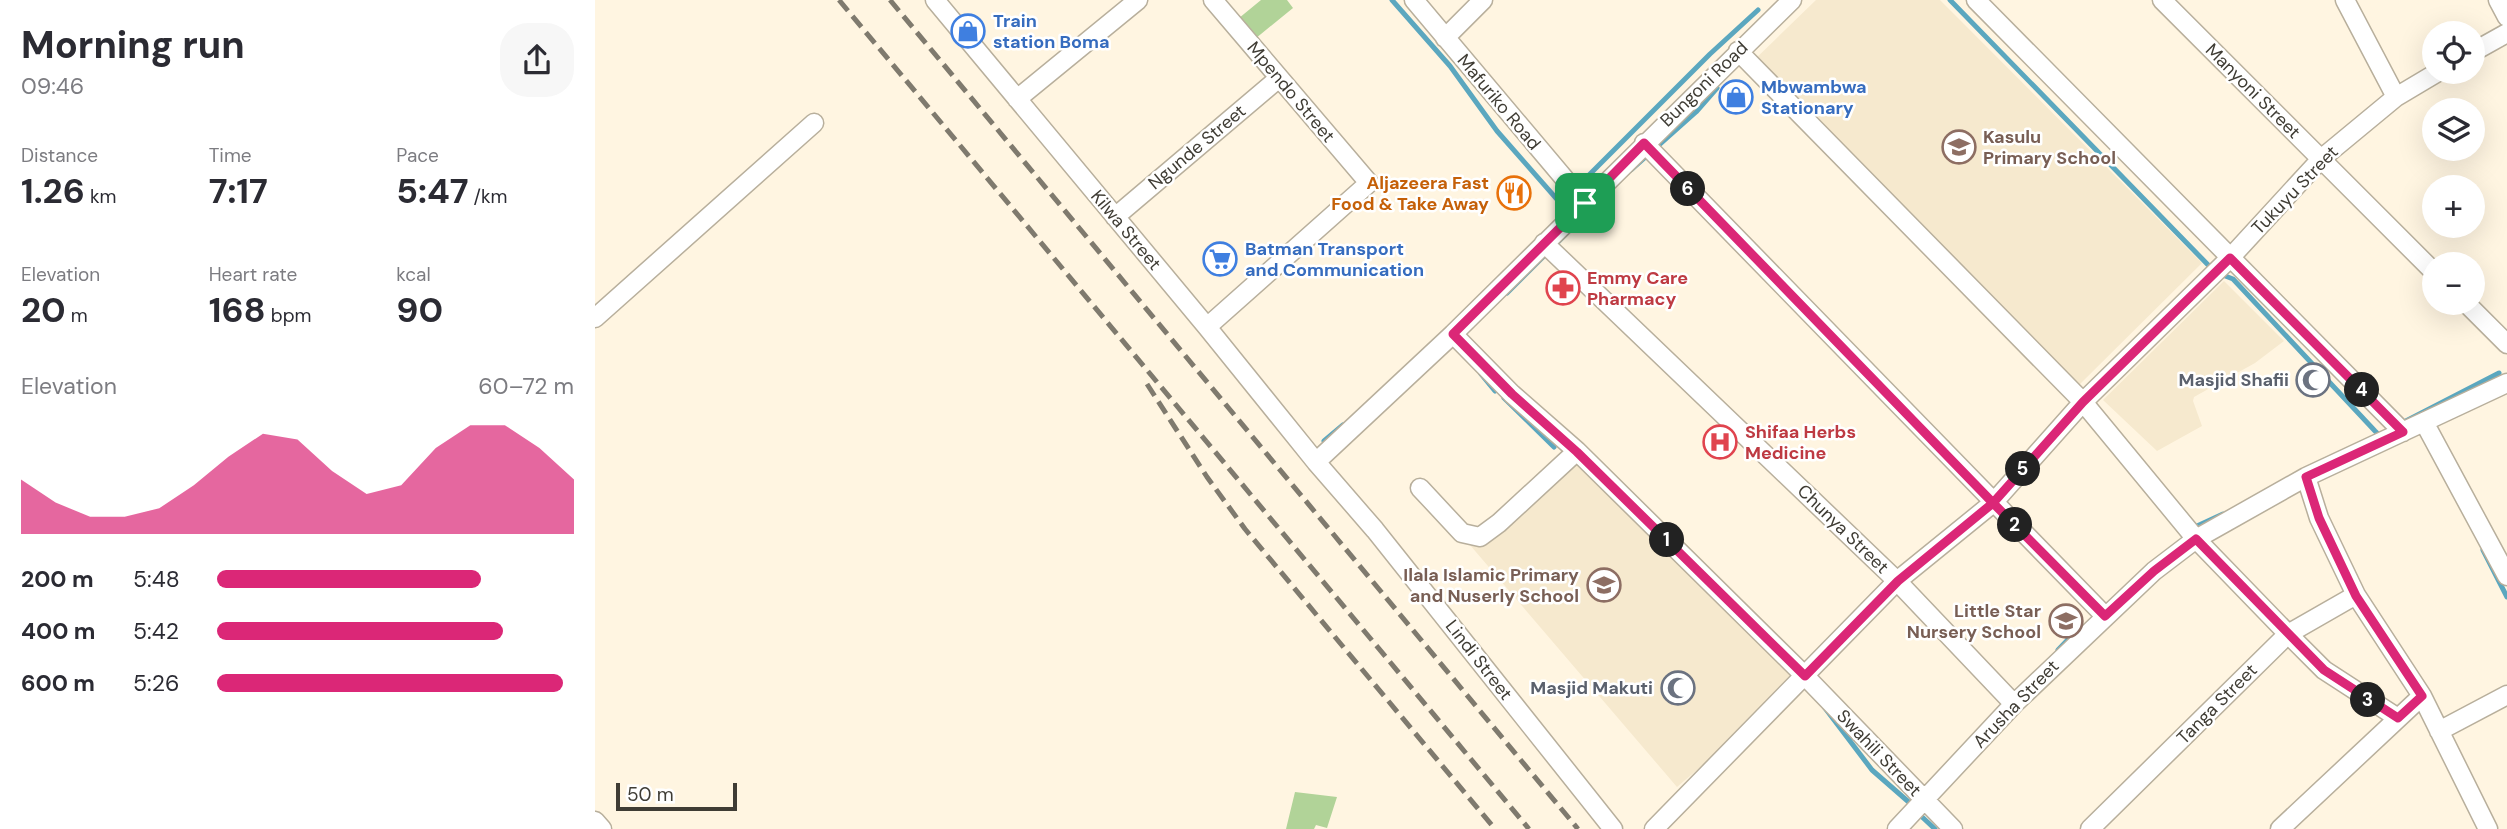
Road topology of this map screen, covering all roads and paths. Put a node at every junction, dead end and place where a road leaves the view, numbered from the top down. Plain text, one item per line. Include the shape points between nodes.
1 (935, 0) edge
2 (1138, 0) edge
3 (1213, 0) edge
4 (1414, 0) edge
5 (1483, 0) edge
6 (1792, 0) edge
7 (1976, 0) edge
8 (2162, 0) edge
9 (2345, 0) edge
10 (2498, 0) edge
11 (2507, 17) edge
12 (2507, 33) edge
13 (1445, 38) junction
14 (2485, 45) edge
15 (1738, 51) junction
16 (1279, 78) junction
17 (2422, 82) edge
18 (2396, 97) junction
19 (1017, 99) junction
20 (814, 123) dead end
21 (1644, 143) junction
22 (2321, 159) junction
23 (1585, 203) junction
24 (1115, 216) junction
25 (1544, 243) junction
26 (2230, 258) junction
27 (2422, 260) edge
28 (2478, 315) edge
29 (595, 318) edge
30 (1207, 327) junction
31 (1453, 334) junction
32 (2507, 344) edge
33 (2507, 383) edge
34 (2083, 402) junction
35 (2424, 422) junction
36 (2403, 432) junction
37 (1577, 452) junction
38 (1316, 461) junction
39 (2306, 477) junction
40 (1420, 488) dead end
41 (1993, 503) junction
42 (2196, 539) junction
43 (2507, 576) edge
44 (1898, 581) junction
45 (2356, 596) junction
46 (2105, 616) junction
47 (2288, 634) junction
48 (1805, 676) junction
49 (2507, 695) edge
50 (2422, 696) junction
51 (2014, 704) junction
52 (2398, 718) junction
53 (2439, 730) junction
54 (1926, 801) junction
55 (595, 821) edge
56 (2485, 827) edge
57 (602, 829) edge
58 (1613, 829) edge
59 (1654, 829) edge
60 (1897, 829) edge
61 (1953, 829) edge
62 (2090, 829) edge
63 (2280, 829) edge

1 - 19 street, Kilwa Street
2 - 19 street
3 - 16 street, Mpendo Street
4 - 13 street, Mafuriko Road
5 - 13 street
6 - 15 street, Bungoni Road
7 - 26 street
8 - 22 street, Manyoni Street
9 - 18 street
10 - 11 street
12 - 14 street
13 - 23 street, Mafuriko Road
15 - 21 street, Bungoni Road
15 - 34 street
16 - 24 street, Ngunde Street
16 - 30 street, Mpendo Street via 1369,183
17 - 18 street, Tukuyu Street
18 - 22 street, Tukuyu Street
19 - 24 street, Kilwa Street
20 - 29 street
21 - 23 street, Bungoni Road
21 - 41 street
22 - 26 street, Tukuyu Street
22 - 27 street, Manyoni Street
23 - 25 street, Bungoni Road
24 - 30 street, Kilwa Street
25 - 31 street, Bungoni Road
25 - 44 street, Chunya Street
26 - 34 street, Tukuyu Street
26 - 36 street
28 - 32 street
30 - 38 street, Kilwa Street
31 - 37 street
31 - 38 street, Bungoni Road
33 - 35 street, Arusha Street
34 - 41 street, Tukuyu Street
34 - 42 street
35 - 36 street, Arusha Street
35 - 43 street
36 - 39 street, Arusha Street
37 - 40 street via 1480,537 1462,533
37 - 48 street
38 - 58 street, Lindi Street
39 - 42 street, Arusha Street
39 - 45 street via 2319,518
41 - 44 street, Tukuyu Street
41 - 46 street
42 - 46 street, Arusha Street
42 - 47 street
44 - 48 street, Tukuyu Street
44 - 51 street, Chunya Street
45 - 47 street, Tanga Street
45 - 50 street
46 - 51 street, Arusha Street
47 - 52 street via 2324,670
47 - 62 street, Tanga Street
48 - 54 street, Swahili Street
48 - 59 street, Tukuyu Street
49 - 53 street
50 - 52 street
50 - 53 street
51 - 54 street, Arusha Street
52 - 63 street
53 - 56 street
54 - 60 street, Arusha Street
54 - 61 street, Swahili Street
55 - 57 street

